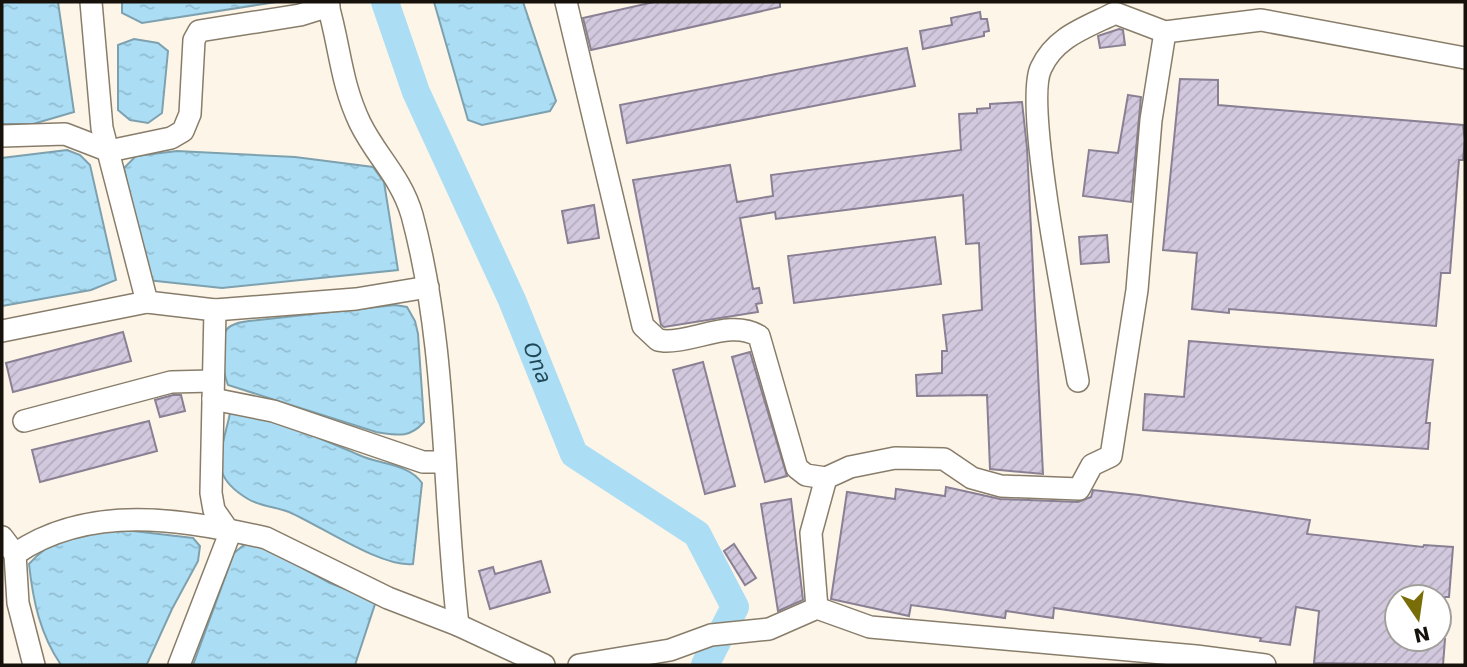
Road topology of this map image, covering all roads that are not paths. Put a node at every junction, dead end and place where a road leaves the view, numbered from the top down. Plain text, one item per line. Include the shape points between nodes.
1 (91, 2) edge
2 (566, 2) edge
3 (328, 4) edge
4 (1261, 11) edge
5 (1165, 32) junction
6 (1465, 58) edge
7 (2, 136) edge
8 (109, 151) junction
9 (428, 287) junction
10 (147, 302) junction
11 (215, 310) junction
12 (2, 331) edge
13 (1078, 381) dead end
14 (213, 390) junction
15 (24, 421) dead end
16 (445, 462) junction
17 (825, 478) junction
18 (230, 533) junction
19 (2, 537) edge
20 (15, 554) junction
21 (10, 605) edge
22 (817, 608) junction
23 (458, 625) junction
24 (34, 665) edge
25 (180, 665) edge
26 (544, 665) edge
27 (579, 665) edge
28 (1265, 665) edge

1 - 8 lane
2 - 17 lane via 643,326 665,341 727,331 759,336 797,468 806,475
3 - 8 lane via 300,15 199,31 194,40 191,114 183,131 171,138
3 - 9 lane via 340,46 337,58 344,84 362,125 402,185
4 - 5 lane
4 - 6 lane
5 - 13 lane via 1115,13 1058,41 1038,72 1040,144
5 - 17 lane via 1151,120 1138,290 1111,456 1092,465 1079,489 1001,486 972,478 944,459 895,458 850,467
7 - 8 lane via 65,134
8 - 10 lane
9 - 11 lane via 356,299
9 - 16 lane via 439,354
10 - 11 lane
10 - 12 lane
11 - 14 lane
14 - 15 lane via 171,382
14 - 16 lane via 423,462
14 - 18 lane via 211,493 214,510
16 - 23 lane
17 - 22 lane via 811,533
18 - 20 lane via 154,520 116,519 49,533
18 - 23 lane via 266,538 388,598
18 - 25 lane
19 - 20 lane
20 - 21 lane
21 - 24 lane
22 - 27 lane via 769,629 711,635 670,650
22 - 28 lane via 870,627
23 - 26 lane

